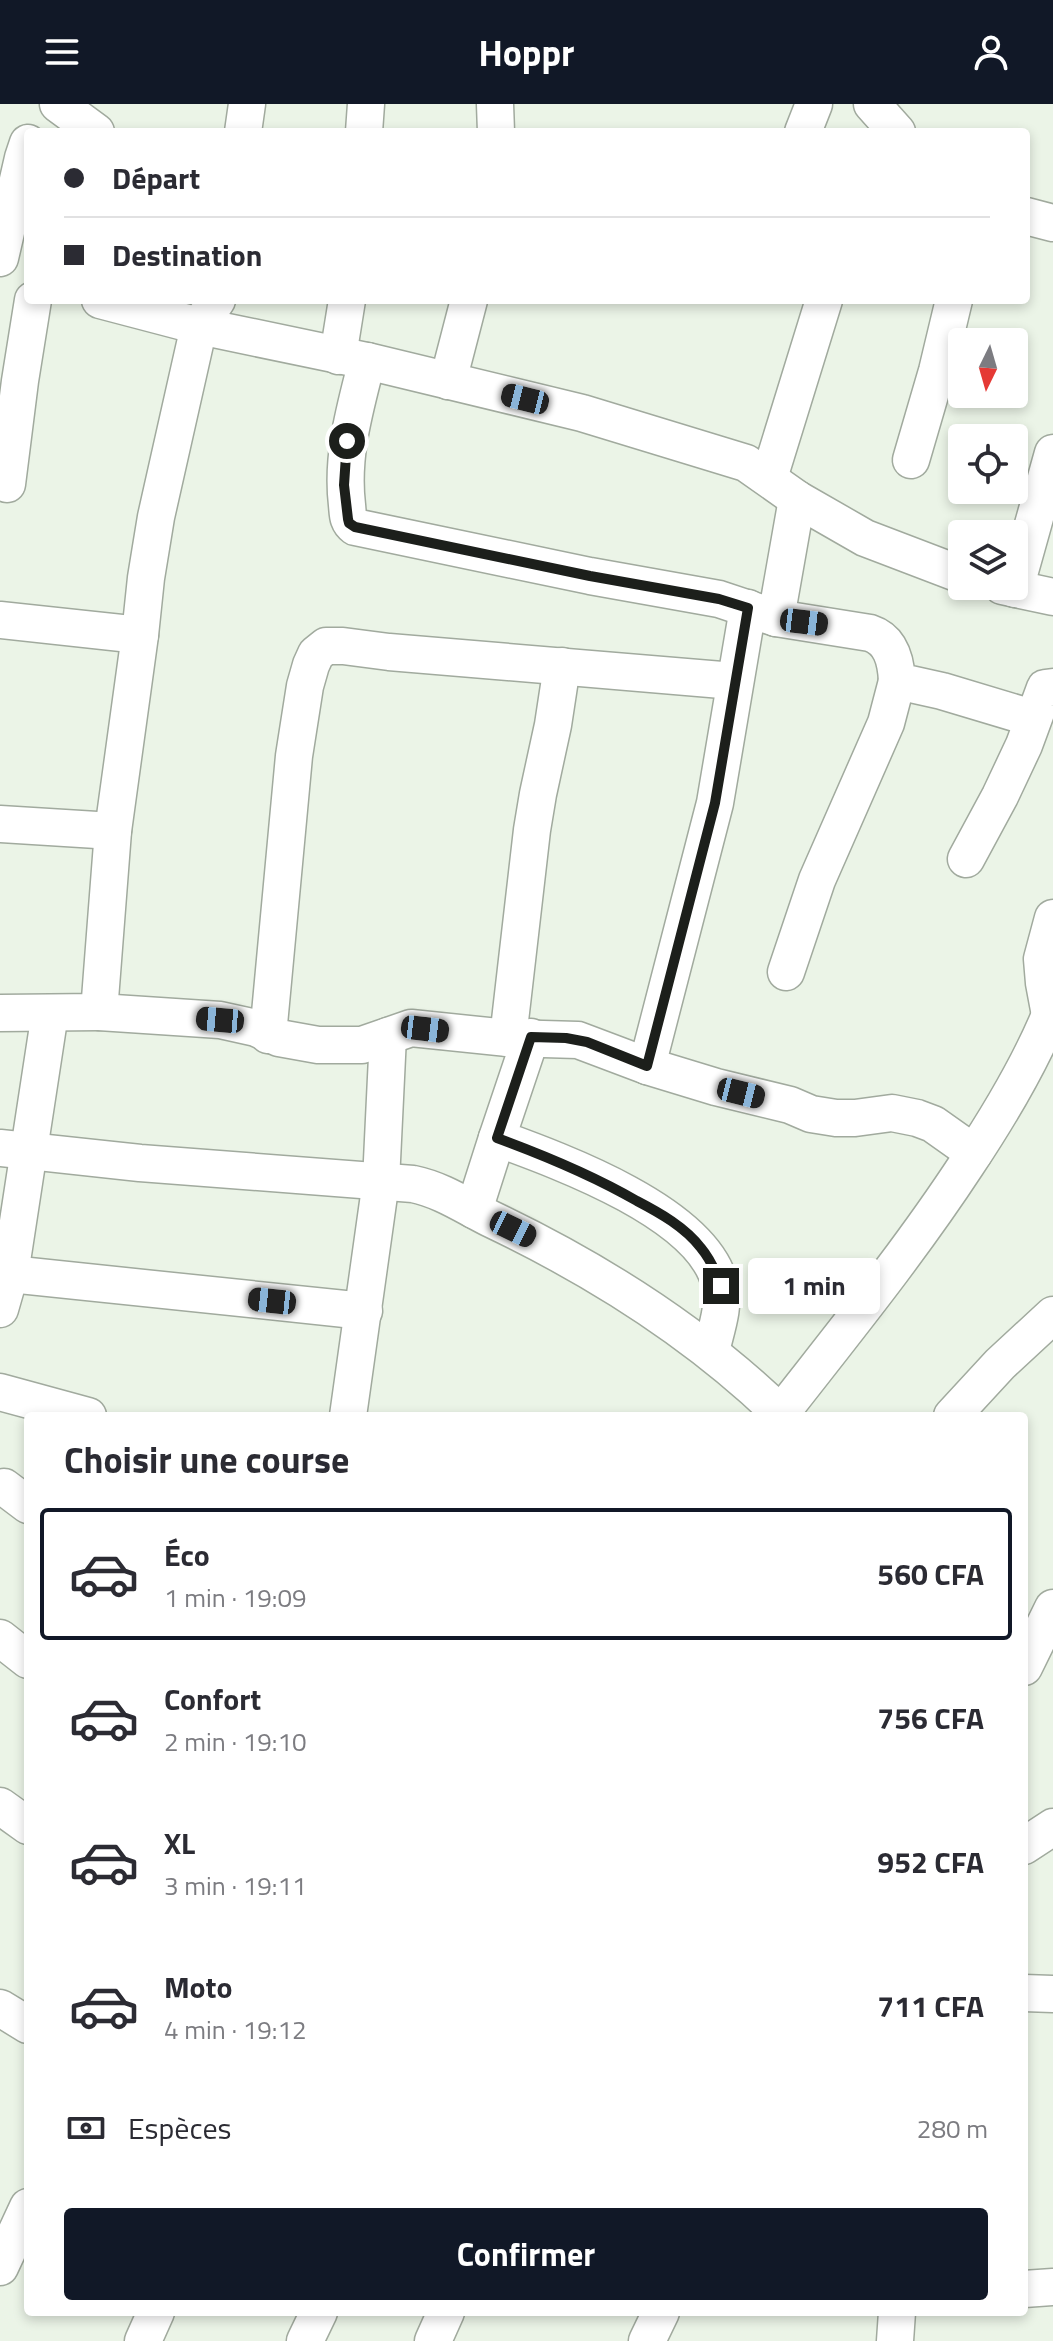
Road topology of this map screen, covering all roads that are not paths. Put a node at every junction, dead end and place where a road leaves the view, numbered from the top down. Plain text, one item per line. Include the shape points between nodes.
1 (47, 104) edge
2 (58, 104) edge
3 (247, 104) edge
4 (366, 104) edge
5 (495, 104) edge
6 (814, 104) edge
7 (872, 104) edge
8 (909, 104) edge
9 (34, 128) edge
10 (91, 128) edge
11 (244, 128) edge
12 (364, 128) edge
13 (496, 128) edge
14 (805, 128) edge
15 (893, 128) edge
16 (899, 128) edge
17 (24, 155) edge
18 (1030, 217) edge
19 (1053, 223) edge
20 (0, 258) edge
21 (0, 268) edge
22 (24, 277) edge
23 (32, 304) edge
24 (133, 304) edge
25 (347, 304) edge
26 (468, 304) edge
27 (823, 304) edge
28 (953, 304) edge
29 (208, 313) edge
30 (352, 359) junction
31 (448, 381) junction
32 (1053, 453) edge
33 (911, 460) dead end
34 (7, 484) dead end
35 (783, 488) junction
36 (1028, 530) edge
37 (948, 570) edge
38 (1028, 592) edge
39 (1053, 597) edge
40 (762, 613) junction
41 (0, 620) edge
42 (140, 635) junction
43 (562, 666) junction
44 (734, 681) junction
45 (897, 681) junction
46 (1053, 687) edge
47 (1032, 718) junction
48 (0, 824) edge
49 (113, 831) junction
50 (966, 859) dead end
51 (1053, 918) edge
52 (786, 972) dead end
53 (99, 1012) junction
54 (0, 1013) edge
55 (50, 1013) junction
56 (1052, 1015) edge
57 (268, 1035) junction
58 (388, 1036) junction
59 (520, 1037) junction
60 (647, 1066) junction
61 (497, 1138) junction
62 (15, 1150) edge
63 (974, 1153) junction
64 (381, 1181) junction
65 (474, 1210) junction
66 (10, 1274) junction
67 (0, 1309) edge
68 (364, 1311) junction
69 (1053, 1315) edge
70 (711, 1351) junction
71 (0, 1392) edge
72 (73, 1412) edge
73 (349, 1412) edge
74 (779, 1412) edge
75 (784, 1412) edge
76 (956, 1412) edge
77 (1053, 1608) edge
78 (0, 1638) edge
79 (1028, 1654) edge
80 (24, 1657) edge
81 (1053, 1827) edge
82 (1028, 1843) edge
83 (1028, 1993) edge
84 (1053, 1994) edge
85 (0, 2008) edge
86 (24, 2023) edge
87 (24, 2216) edge
88 (0, 2267) edge
89 (1053, 2287) edge
90 (1028, 2289) edge
91 (154, 2316) edge
92 (317, 2316) edge
93 (444, 2316) edge
94 (659, 2316) edge
95 (897, 2316) edge
96 (143, 2341) edge
97 (305, 2341) edge
98 (433, 2341) edge
99 (647, 2341) edge
100 (895, 2341) edge

1 - 9 street
2 - 10 street
3 - 11 street
4 - 12 street
5 - 13 street
6 - 14 street
7 - 15 street
8 - 16 street
17 - 20 street
18 - 19 street
21 - 22 street
23 - 34 street
24 - 29 street
25 - 30 street
26 - 31 street
27 - 35 street
28 - 33 street
29 - 30 street
29 - 42 street via 156,517
30 - 31 street
30 - 40 street via 344,485 352,526 719,599
31 - 35 street via 582,413 746,463
32 - 36 street
35 - 37 street via 865,538
35 - 40 street
38 - 39 street
40 - 44 street
40 - 45 street via 879,636 888,643
41 - 42 street
42 - 49 street
43 - 44 street
43 - 57 street via 343,646 326,646 316,654 305,686 294,756
43 - 59 street via 532,830
44 - 60 street via 711,818
45 - 47 street
45 - 52 street via 886,723 817,880
46 - 47 street via 1045,688
47 - 50 street via 1024,745
48 - 49 street
49 - 53 street
51 - 56 street via 1042,959
53 - 55 street
53 - 57 street via 220,1020
54 - 55 street
55 - 62 street
56 - 63 street via 1014,1091
57 - 58 street via 352,1046
58 - 59 street via 411,1028
58 - 64 street
59 - 60 street via 587,1042
59 - 61 street
60 - 63 street via 811,1114 855,1118 892,1113 917,1118
61 - 65 street
61 - 70 street via 600,1180 663,1215 700,1246 721,1286
62 - 64 street
62 - 66 street
63 - 75 street
64 - 65 street via 424,1186
64 - 68 street
65 - 70 street via 623,1289
66 - 67 street
66 - 68 street
68 - 73 street
69 - 76 street
70 - 74 street
71 - 72 street
77 - 79 street
78 - 80 street
81 - 82 street
83 - 84 street
85 - 86 street
87 - 88 street
89 - 90 street
91 - 96 street
92 - 97 street
93 - 98 street
94 - 99 street
95 - 100 street

